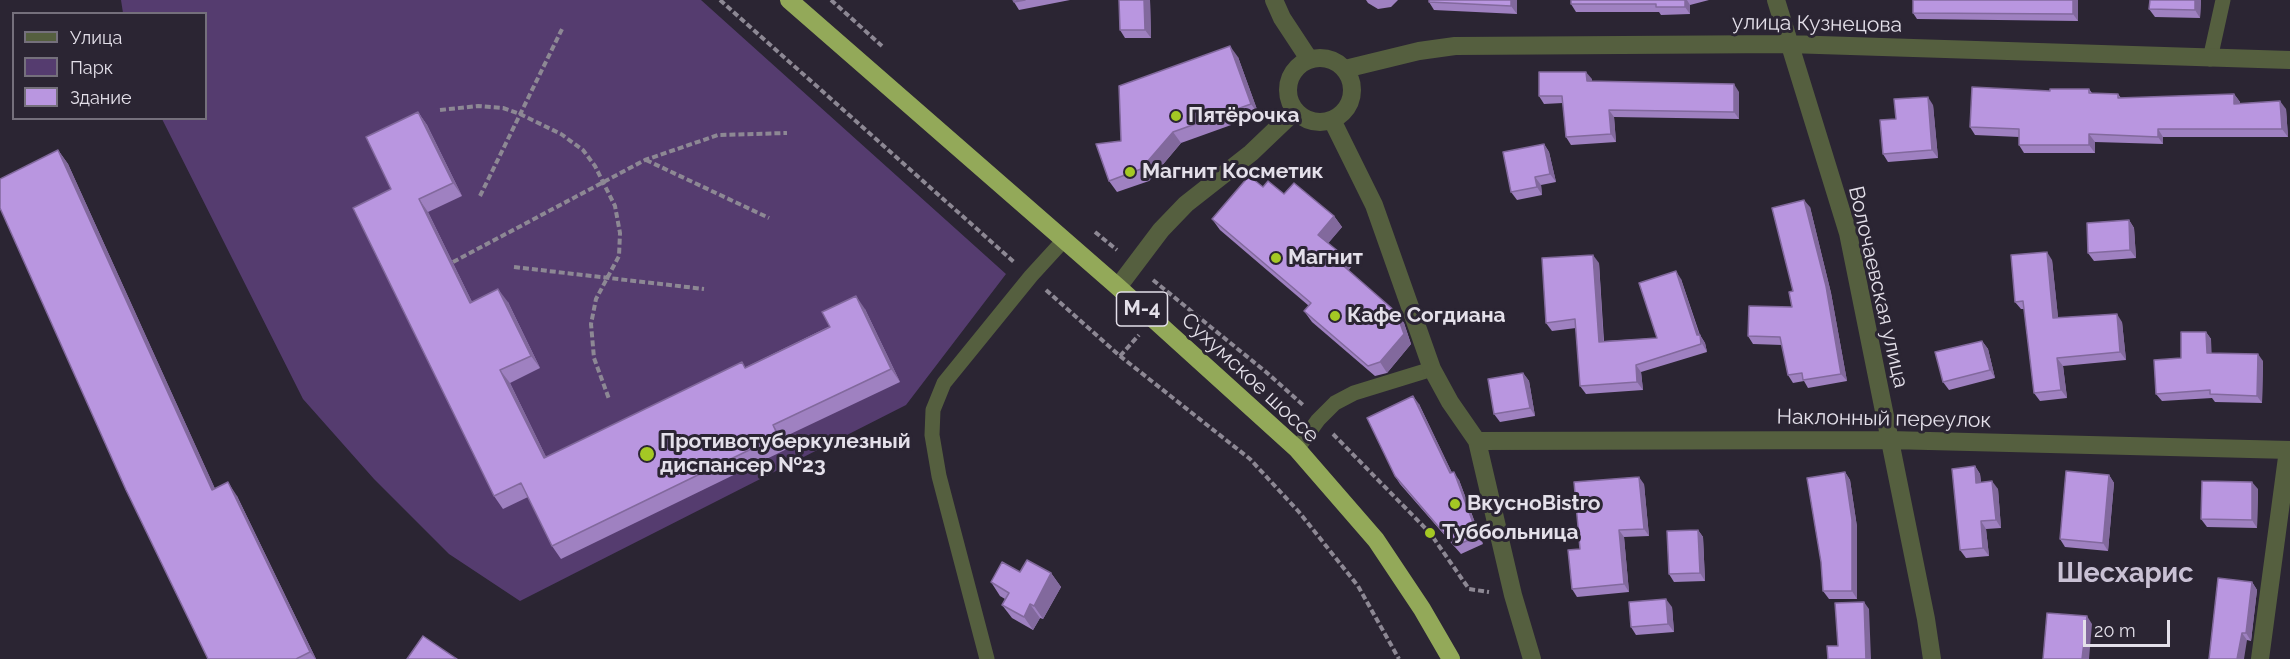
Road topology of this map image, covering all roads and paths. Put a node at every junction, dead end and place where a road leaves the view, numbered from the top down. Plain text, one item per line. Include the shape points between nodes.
1 (720, 0) edge
2 (789, 0) edge
3 (831, 0) edge
4 (1274, 0) edge
5 (1776, 0) edge
6 (2223, 0) edge
7 (563, 27) dead end
8 (1788, 44) junction
9 (883, 47) dead end
10 (1309, 59) junction
11 (2210, 59) junction
12 (2290, 60) edge
13 (1345, 69) junction
14 (440, 110) dead end
15 (1295, 111) junction
16 (520, 114) junction
17 (1332, 120) junction
18 (787, 133) dead end
19 (645, 160) junction
20 (603, 182) junction
21 (480, 196) dead end
22 (769, 218) dead end
23 (1089, 227) dead end
24 (1063, 241) junction
25 (453, 262) edge
26 (1134, 264) junction
27 (514, 267) dead end
28 (1030, 276) junction
29 (608, 278) junction
30 (1118, 287) junction
31 (704, 290) dead end
32 (1432, 369) junction
33 (609, 399) dead end
34 (1318, 420) junction
35 (1888, 440) junction
36 (1477, 441) junction
37 (1297, 449) junction
38 (2289, 450) edge
39 (1513, 595) junction
40 (987, 659) edge
41 (1399, 659) edge
42 (1450, 659) edge
43 (1532, 659) edge
44 (1932, 659) edge
45 (2259, 659) edge

1 - 28 path
2 - 24 highway, Сухумское шоссе / М-4
3 - 9 path
4 - 10 street
5 - 8 street, Волочаевская улица
6 - 11 lane
7 - 16 path
8 - 11 street, улица Кузнецова
8 - 13 street, улица Кузнецова via 1455,46
8 - 35 street, Волочаевская улица via 1848,233
10 - 13 street via 1322,57
10 - 15 street via 1296,68 1289,82 1289,97
11 - 12 street, улица Кузнецова
13 - 17 street via 1352,83 1352,98 1345,111
14 - 16 path via 478,105
15 - 17 street via 1306,119
15 - 26 street via 1251,153 1186,204
16 - 20 path via 583,150
16 - 21 path
17 - 32 street via 1374,205
18 - 19 path via 718,135
19 - 20 path
19 - 22 path
20 - 25 path
20 - 29 path via 615,206 620,233 619,256
23 - 26 path
24 - 28 lane
24 - 30 highway, Сухумское шоссе / М-4
26 - 30 street
26 - 34 path
27 - 29 path
28 - 40 lane via 944,383 933,410 932,435 939,476
28 - 41 path via 1120,356 1250,459 1358,586
29 - 31 path
29 - 33 path via 596,299 591,324 594,358
30 - 37 highway, Сухумское шоссе / М-4
32 - 34 lane via 1354,393
32 - 36 street
34 - 37 lane
34 - 39 path via 1430,533 1469,589
35 - 36 street, Наклонный переулок
35 - 38 street, Наклонный переулок
35 - 44 street, Волочаевская улица
36 - 39 street
37 - 42 highway, Сухумское шоссе / М-4 via 1376,540
38 - 45 street
39 - 43 street

